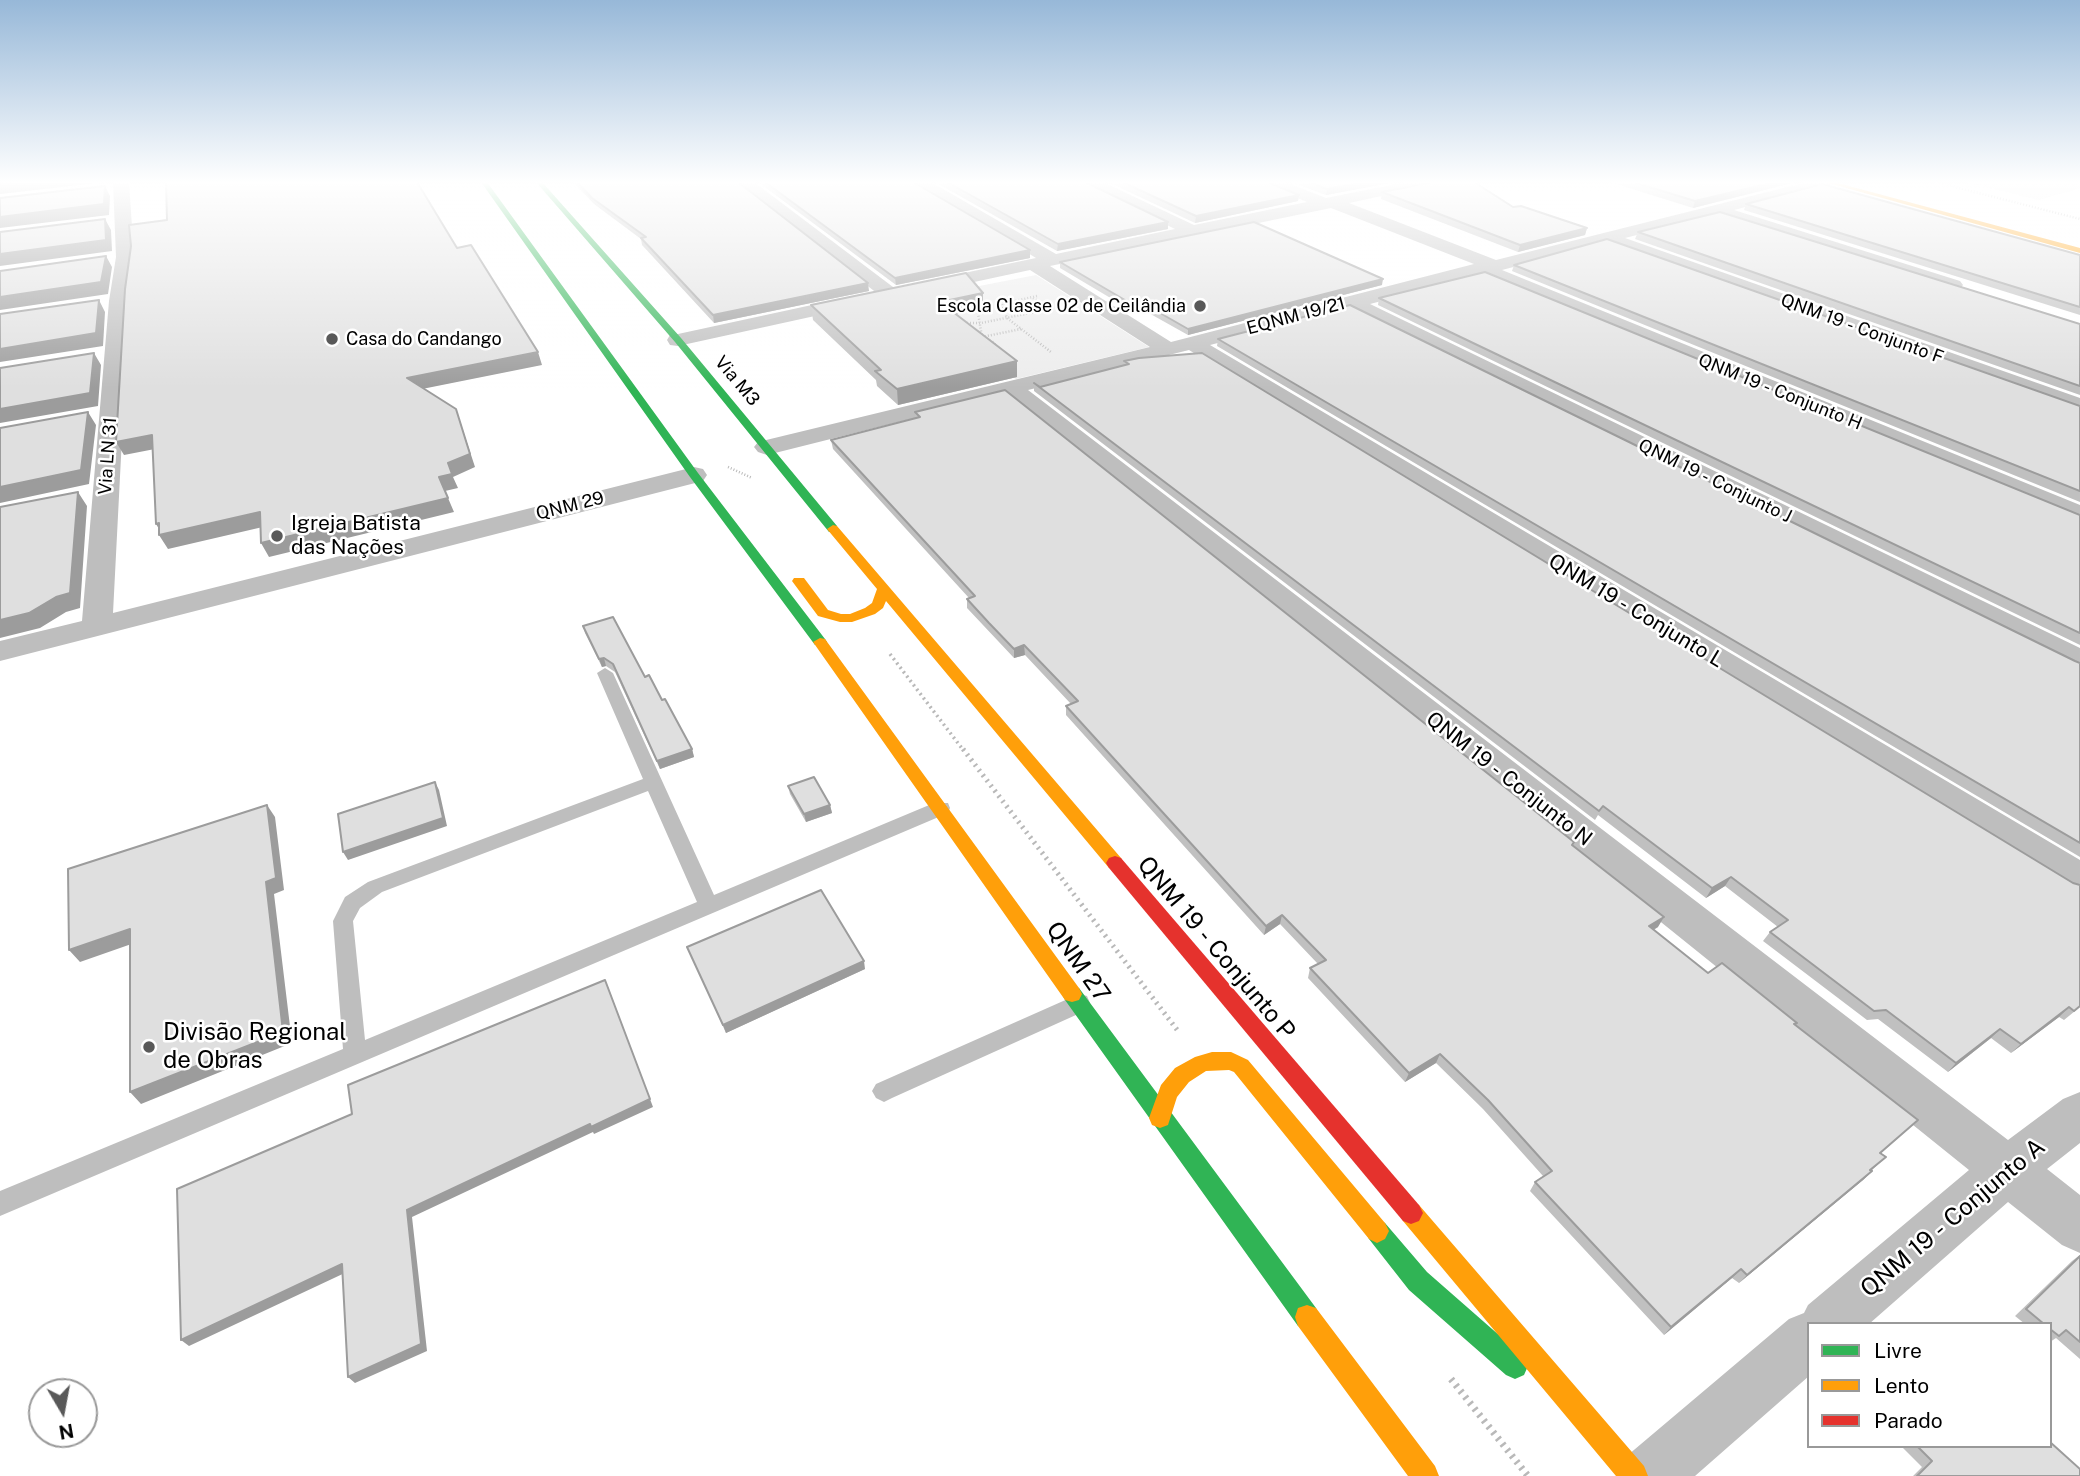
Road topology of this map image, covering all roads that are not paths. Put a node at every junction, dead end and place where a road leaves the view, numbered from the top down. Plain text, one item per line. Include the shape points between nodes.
1 (123, 251) edge
2 (540, 251) edge
3 (599, 251) edge
4 (834, 251) edge
5 (1026, 251) edge
6 (1096, 251) edge
7 (1447, 251) edge
8 (1550, 251) edge
9 (1644, 251) edge
10 (1845, 251) edge
11 (125, 257) junction
12 (100, 260) edge
13 (1043, 262) junction
14 (1486, 267) junction
15 (596, 270) dead end
16 (1975, 292) edge
17 (890, 294) junction
18 (119, 301) junction
19 (1351, 302) junction
20 (92, 305) edge
21 (662, 325) junction
22 (678, 340) junction
23 (1180, 346) junction
24 (116, 353) junction
25 (90, 357) edge
26 (1011, 387) junction
27 (2080, 406) edge
28 (111, 412) junction
29 (87, 417) edge
30 (767, 447) junction
31 (694, 475) junction
32 (722, 509) junction
33 (2080, 515) edge
34 (757, 532) dead end
35 (792, 571) dead end
36 (883, 590) junction
37 (97, 626) junction
38 (0, 651) edge
39 (2080, 661) edge
40 (605, 673) dead end
41 (654, 782) junction
42 (941, 808) junction
43 (2080, 879) edge
44 (709, 906) junction
45 (1079, 1003) junction
46 (355, 1055) junction
47 (884, 1091) dead end
48 (2080, 1114) edge
49 (1160, 1118) junction
50 (2007, 1170) junction
51 (0, 1204) edge
52 (2080, 1227) edge
53 (1829, 1322) edge
54 (1807, 1340) edge
55 (1631, 1465) edge
56 (1425, 1476) edge
57 (1634, 1476) edge

1 - 11 street, Via LN 31
2 - 31 main road
3 - 21 main road
4 - 17 street
5 - 13 street, QNM 19 - Conjunto L
6 - 13 street
7 - 14 street, QNM 19 - Conjunto H
8 - 14 street, EQNM 19/21
9 - 27 street, QNM 19 - Conjunto F
10 - 16 street
11 - 12 street
11 - 18 street, Via LN 31
13 - 17 street
13 - 23 street, QNM 19 - Conjunto L
14 - 19 street, EQNM 19/21
14 - 33 street, QNM 19 - Conjunto H
15 - 21 main road via 623,302
17 - 22 street
18 - 20 street
18 - 24 street, Via LN 31
19 - 23 street, EQNM 19/21
19 - 39 street, QNM 19 - Conjunto J
21 - 22 main road, Via M3
22 - 30 main road, Via M3
23 - 26 street, EQNM 19/21
23 - 43 street, QNM 19 - Conjunto L
24 - 25 street
24 - 28 street, Via LN 31
26 - 30 street, EQNM 19/21
26 - 50 street, QNM 19 - Conjunto N
28 - 29 street
28 - 37 street, Via LN 31 via 92,494
30 - 36 main road, QNM 19 - Conjunto P
31 - 32 main road, QNM 27
31 - 37 street, QNM 29
32 - 34 main road
32 - 42 main road, QNM 27
35 - 36 main road via 823,612 840,618 861,616 877,605
36 - 55 main road, QNM 19 - Conjunto P
37 - 38 street
40 - 41 lane
41 - 44 lane
41 - 46 lane via 374,887 352,903 343,920
42 - 44 lane
42 - 45 main road, QNM 27
44 - 46 lane
45 - 47 lane
45 - 49 main road, QNM 27
46 - 51 lane
48 - 50 street, QNM 19 - Conjunto A
49 - 55 main road via 1173,1083 1202,1063 1231,1061 1241,1066 1418,1281
49 - 56 main road, QNM 27
50 - 52 street, QNM 19 - Conjunto N
50 - 53 street, QNM 19 - Conjunto A
54 - 55 street
55 - 57 main road, QNM 19 - Conjunto P

